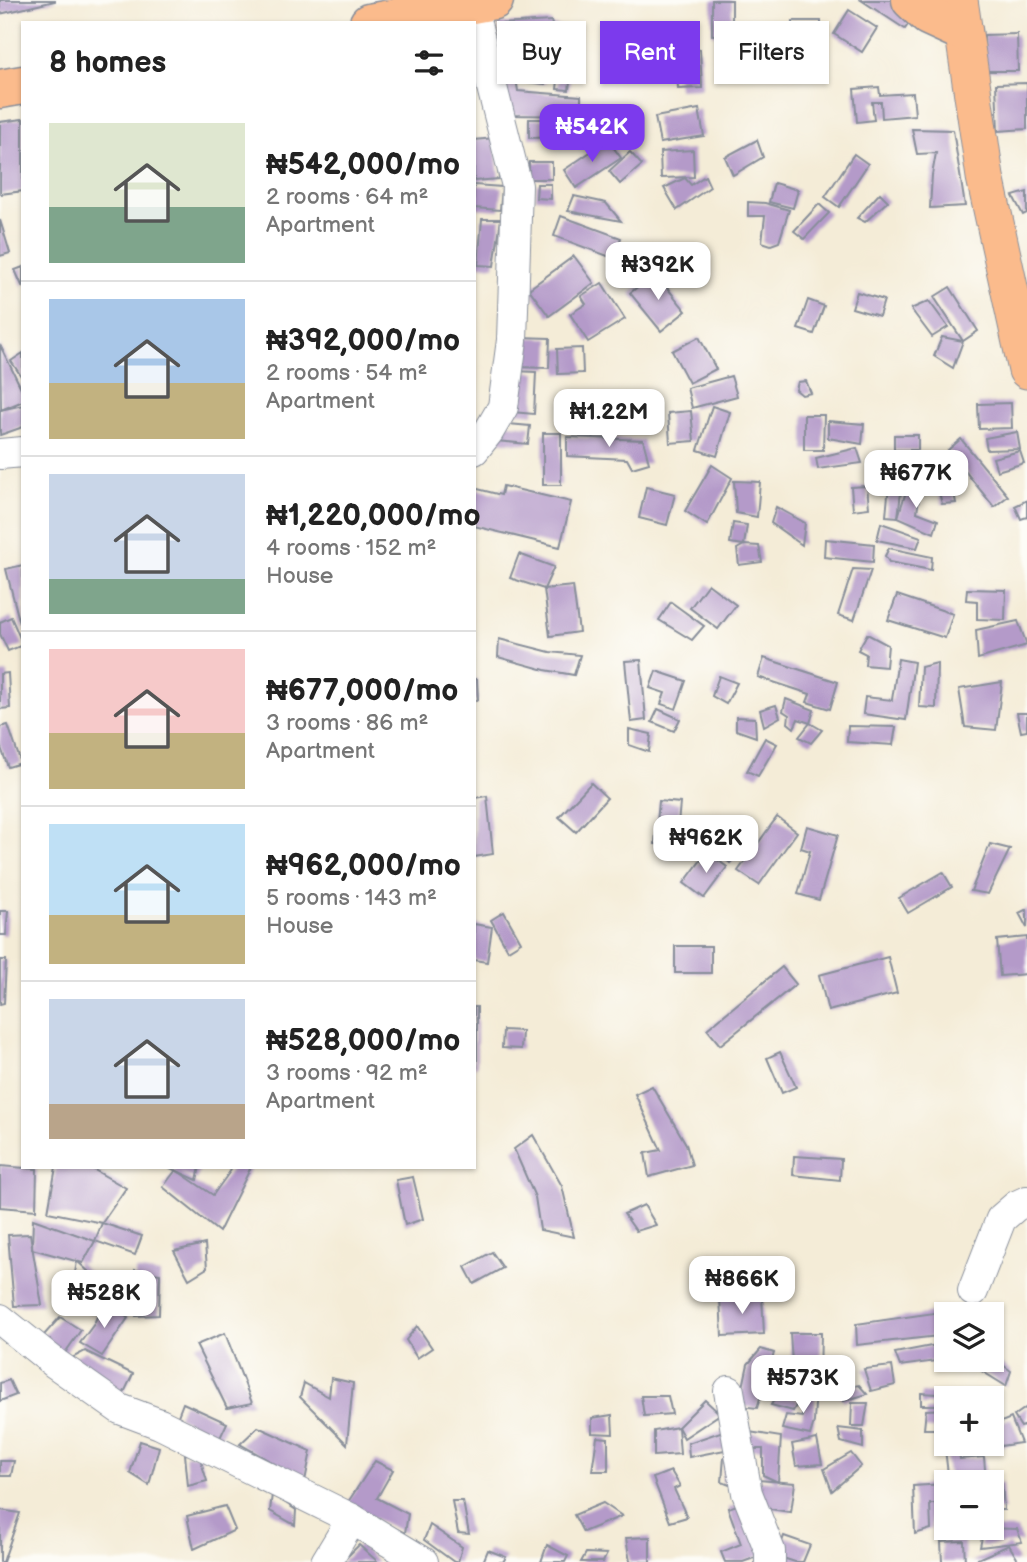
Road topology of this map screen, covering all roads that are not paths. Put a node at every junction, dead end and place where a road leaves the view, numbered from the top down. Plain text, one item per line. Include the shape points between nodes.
1 (911, 0) edge
2 (482, 2) edge
3 (961, 16) edge
4 (380, 21) edge
5 (21, 85) edge
6 (0, 89) edge
7 (1027, 370) edge
8 (476, 447) edge
9 (21, 452) edge
10 (0, 454) edge
11 (1027, 1202) edge
12 (973, 1291) dead end
13 (0, 1320) edge
14 (730, 1391) dead end
15 (352, 1519) junction
16 (326, 1562) edge
17 (424, 1562) edge
18 (770, 1562) edge

1 - 3 highway via 928,16
2 - 4 highway
2 - 8 street via 517,186 512,340 503,407
3 - 7 main road via 985,177
5 - 6 highway
9 - 10 street
11 - 12 street via 1001,1219
13 - 15 street via 120,1409 160,1424
14 - 18 street via 747,1493 765,1535
15 - 16 street
15 - 17 street

